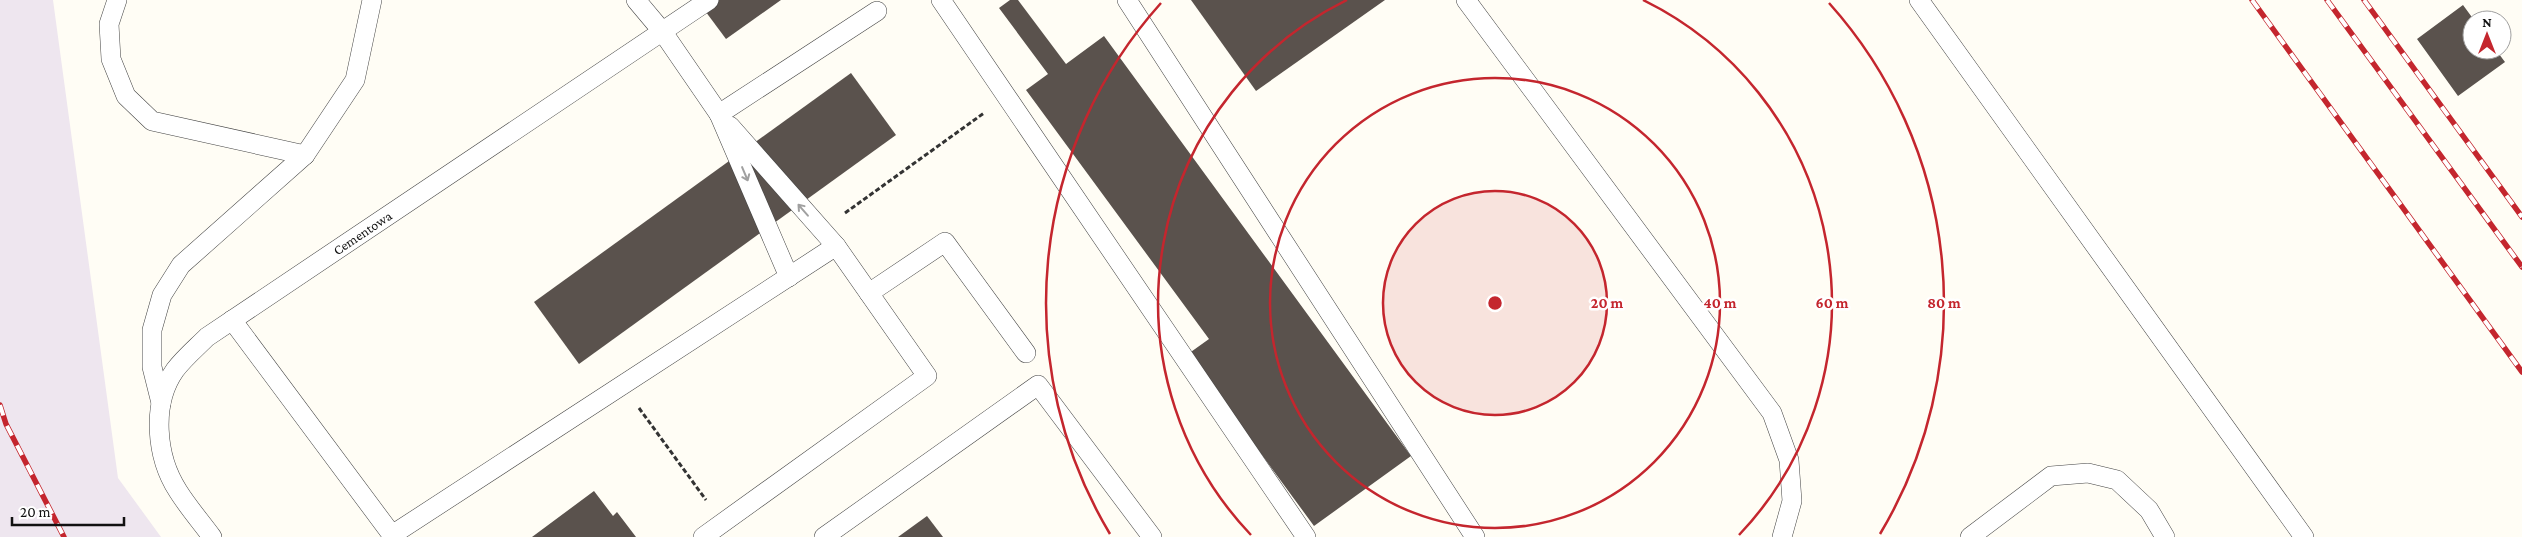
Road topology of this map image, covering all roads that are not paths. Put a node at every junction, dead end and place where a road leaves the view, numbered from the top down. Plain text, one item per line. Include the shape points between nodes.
1 (117, 0) edge
2 (372, 0) edge
3 (636, 0) edge
4 (709, 0) edge
5 (942, 0) edge
6 (1127, 0) edge
7 (1466, 0) edge
8 (1919, 0) edge
9 (877, 11) dead end
10 (662, 31) junction
11 (719, 114) junction
12 (305, 155) junction
13 (836, 246) junction
14 (789, 277) junction
15 (869, 293) junction
16 (232, 320) junction
17 (1026, 353) dead end
18 (160, 403) junction
19 (212, 537) edge
20 (703, 537) edge
21 (824, 537) edge
22 (1152, 537) edge
23 (1306, 537) edge
24 (1475, 537) edge
25 (1782, 537) edge
26 (1970, 537) edge
27 (2166, 537) edge
28 (2304, 537) edge

1 - 12 lane via 109,24 111,59 126,96 152,121
2 - 12 lane via 355,80
3 - 10 lane
4 - 10 lane, Cementowa
5 - 23 lane
6 - 24 lane
7 - 25 lane via 1772,413 1789,460 1792,501
8 - 28 lane
9 - 11 lane
10 - 11 lane
10 - 16 lane, Cementowa
13 -> 11 lane
11 -> 14 lane
12 - 18 lane via 181,265 162,295 152,330 152,367
13 - 14 lane
13 - 15 lane
14 - 16 lane via 392,535
15 - 17 lane via 945,242
15 - 20 lane via 927,376
16 - 18 lane, Cementowa via 190,353 175,371
18 - 19 lane, Cementowa via 160,440 165,464 177,490
21 - 22 lane via 1038,385
26 - 27 lane via 2051,476 2088,473 2117,480 2149,510

